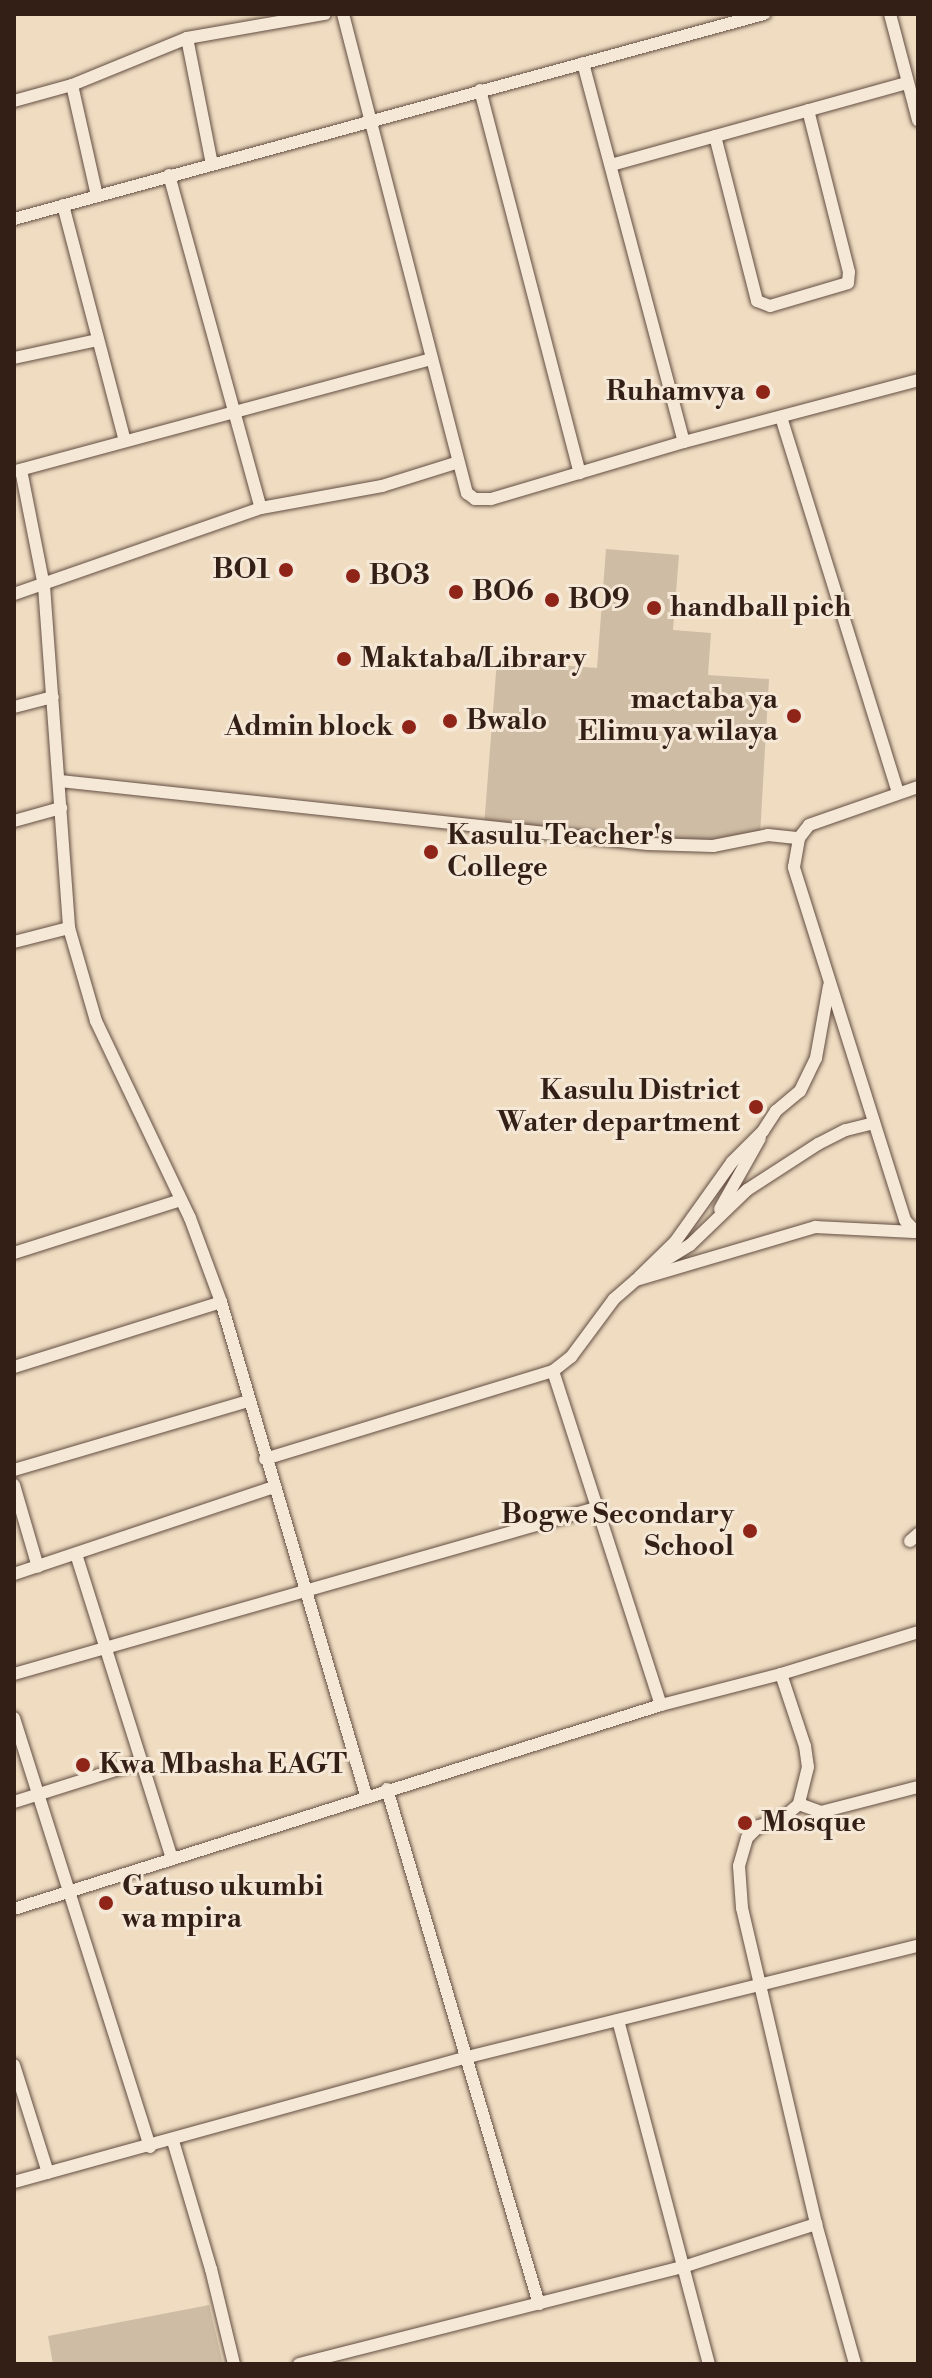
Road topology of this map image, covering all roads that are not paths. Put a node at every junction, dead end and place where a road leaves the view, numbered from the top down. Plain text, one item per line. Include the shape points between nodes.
1 (325, 14) edge
2 (343, 14) edge
3 (764, 14) edge
4 (890, 14) edge
5 (187, 38) junction
6 (583, 63) junction
7 (906, 83) junction
8 (72, 85) junction
9 (480, 90) junction
10 (14, 101) edge
11 (808, 110) junction
12 (370, 120) junction
13 (918, 120) edge
14 (715, 136) junction
15 (212, 164) junction
16 (611, 165) junction
17 (169, 175) junction
18 (97, 196) junction
19 (63, 205) junction
20 (14, 219) edge
21 (98, 340) junction
22 (14, 358) edge
23 (430, 359) junction
24 (918, 380) edge
25 (234, 413) junction
26 (781, 417) junction
27 (125, 441) junction
28 (684, 442) junction
29 (456, 463) junction
30 (17, 471) edge
31 (580, 473) junction
32 (261, 508) junction
33 (44, 586) junction
34 (14, 594) edge
35 (53, 697) junction
36 (14, 707) edge
37 (60, 781) junction
38 (918, 787) edge
39 (898, 793) junction
40 (61, 808) junction
41 (14, 821) edge
42 (799, 838) junction
43 (69, 928) junction
44 (14, 942) edge
45 (829, 979) junction
46 (874, 1123) junction
47 (763, 1131) junction
48 (181, 1200) junction
49 (717, 1218) junction
50 (916, 1232) edge
51 (14, 1253) edge
52 (646, 1270) junction
53 (636, 1280) junction
54 (221, 1302) junction
55 (14, 1367) edge
56 (553, 1371) junction
57 (249, 1401) junction
58 (265, 1459) junction
59 (14, 1470) edge
60 (14, 1485) edge
61 (274, 1487) junction
62 (596, 1508) junction
63 (76, 1554) junction
64 (38, 1567) junction
65 (14, 1574) edge
66 (304, 1590) junction
67 (918, 1632) edge
68 (105, 1648) junction
69 (14, 1674) edge
70 (781, 1674) junction
71 (661, 1705) junction
72 (14, 1718) edge
73 (141, 1762) junction
74 (918, 1787) edge
75 (387, 1789) junction
76 (39, 1795) junction
77 (366, 1795) junction
78 (14, 1802) edge
79 (799, 1804) junction
80 (172, 1859) junction
81 (70, 1892) junction
82 (14, 1909) edge
83 (918, 1946) edge
84 (759, 1984) junction
85 (618, 2020) junction
86 (468, 2057) junction
87 (14, 2065) edge
88 (173, 2141) junction
89 (150, 2147) junction
90 (48, 2173) junction
91 (14, 2182) edge
92 (816, 2224) junction
93 (686, 2266) junction
94 (539, 2304) junction
95 (234, 2364) edge
96 (299, 2364) edge
97 (709, 2364) edge
98 (855, 2364) edge

1 - 5 street
2 - 12 street
3 - 6 street
4 - 7 street
5 - 8 street
5 - 15 street
6 - 9 street
6 - 16 street
7 - 11 street
7 - 13 street
8 - 10 street
8 - 18 street
9 - 12 street
9 - 31 street
11 - 14 street
11 - 14 street via 848,283 770,306 757,301
12 - 15 street
12 - 23 street
14 - 16 street
15 - 17 street
16 - 28 street
17 - 18 street
17 - 25 street
18 - 19 street
19 - 20 street
19 - 21 street
21 - 22 street
21 - 27 street
23 - 25 street
23 - 29 street
24 - 26 street
25 - 27 street
25 - 32 street
26 - 28 street
26 - 39 street
27 - 30 street
28 - 31 street
29 - 31 street via 467,493 475,499
29 - 32 street via 382,486
30 - 33 street
32 - 33 street
33 - 34 street
33 - 35 street
35 - 36 street
35 - 37 street
37 - 40 street
37 - 42 street via 648,844 713,846 768,835
38 - 39 street
39 - 42 street via 809,825
40 - 41 street
40 - 43 street
42 - 45 street via 794,867
43 - 44 street
43 - 48 street via 96,1021
45 - 46 street
45 - 47 street via 810,1075
46 - 49 street via 818,1144 737,1197
46 - 50 street via 905,1220
47 - 49 street
47 - 52 street via 732,1162 675,1242
48 - 51 street
48 - 54 street
49 - 52 street via 690,1245
50 - 53 street via 815,1227
52 - 53 street
53 - 56 street
54 - 55 street
54 - 57 street
56 - 58 street
56 - 62 street
57 - 58 street
57 - 59 street
58 - 61 street
60 - 64 street
61 - 63 street
61 - 66 street
62 - 66 street
62 - 71 street
63 - 64 street
63 - 68 street
64 - 65 street
66 - 68 street
66 - 77 street
67 - 70 street
68 - 69 street
68 - 73 street
70 - 71 street
70 - 79 street via 808,1767
71 - 75 street
72 - 76 street
73 - 76 street
73 - 80 street
74 - 79 street via 821,1812
75 - 77 street
75 - 86 street
76 - 78 street
76 - 81 street
77 - 80 street
79 - 84 street via 747,1838 739,1866 742,1908
80 - 81 street
81 - 82 street
81 - 89 street
83 - 84 street
84 - 85 street
84 - 92 street
85 - 86 street
85 - 93 street
86 - 88 street
86 - 94 street
87 - 90 street
88 - 89 street
88 - 95 street
89 - 90 street
90 - 91 street
92 - 93 street
92 - 98 street
93 - 94 street
93 - 97 street
94 - 96 street

